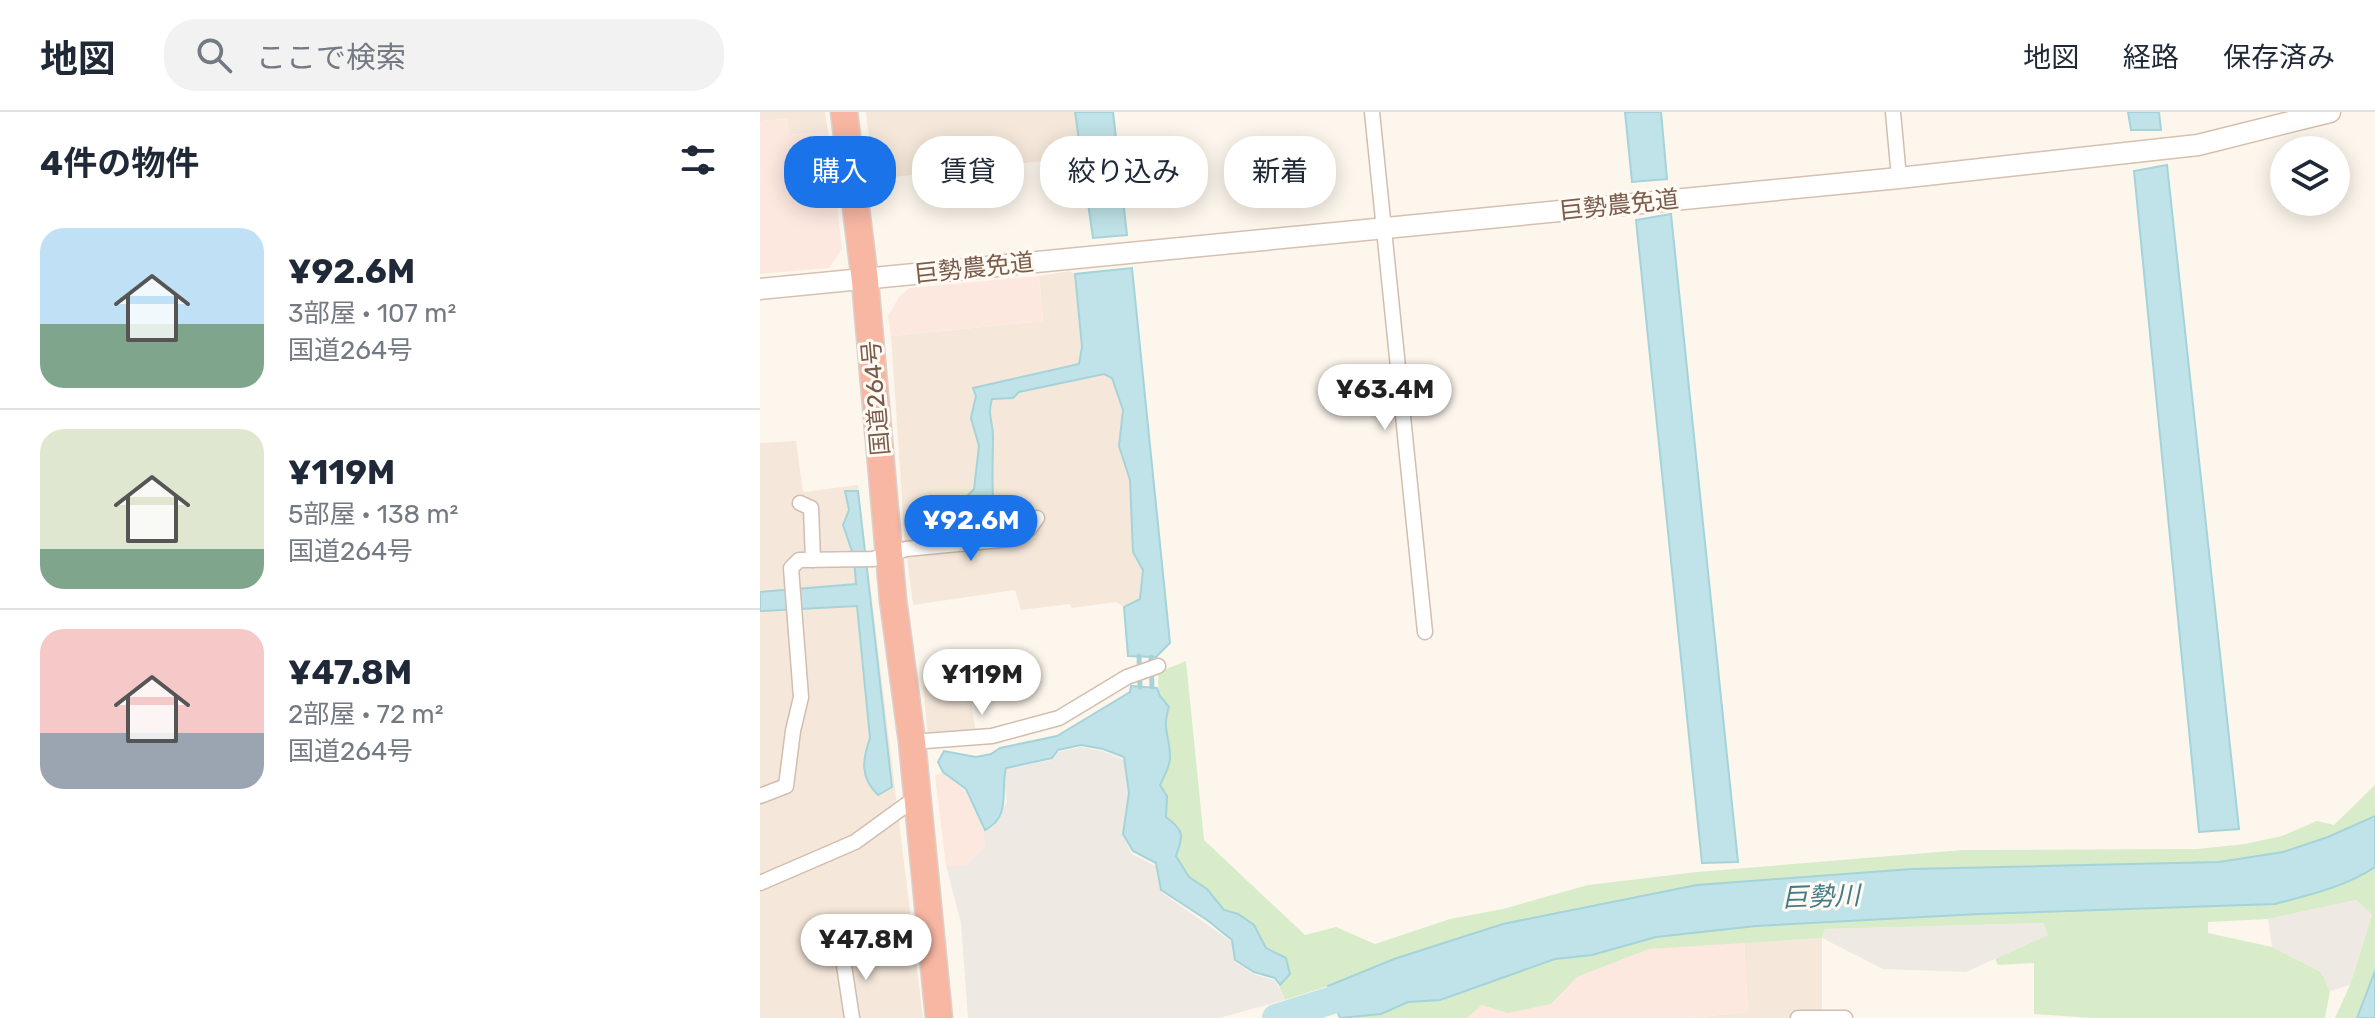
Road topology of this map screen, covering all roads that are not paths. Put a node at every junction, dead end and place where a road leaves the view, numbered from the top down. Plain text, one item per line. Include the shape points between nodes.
1 (844, 112) edge
2 (1372, 112) edge
3 (1893, 112) edge
4 (2330, 112) edge
5 (1899, 178) junction
6 (1384, 228) junction
7 (865, 281) junction
8 (760, 289) edge
9 (800, 503) dead end
10 (1037, 518) dead end
11 (881, 556) junction
12 (813, 560) junction
13 (1425, 632) dead end
14 (1158, 666) dead end
15 (912, 742) junction
16 (760, 796) edge
17 (917, 797) junction
18 (760, 883) edge
19 (842, 952) dead end
20 (852, 1018) edge
21 (939, 1018) edge
22 (1798, 1018) edge
23 (1845, 1018) edge

1 - 7 highway, 国道264号
2 - 6 street
3 - 5 street
4 - 5 street, 巨勢農免道 via 2198,145
5 - 6 street, 巨勢農免道
6 - 7 street, 巨勢農免道
6 - 13 street
7 - 8 street, 巨勢農免道
7 - 11 highway, 国道264号
9 - 12 street via 811,508
10 - 11 street via 1010,539
11 - 12 street
11 - 15 highway, 国道264号
12 - 16 street via 799,560 791,568 801,697 786,786
14 - 15 street via 1127,677 1059,718 992,736
15 - 17 highway, 国道264号
17 - 18 street via 855,842
17 - 21 highway, 国道264号
19 - 20 street
22 - 23 street

